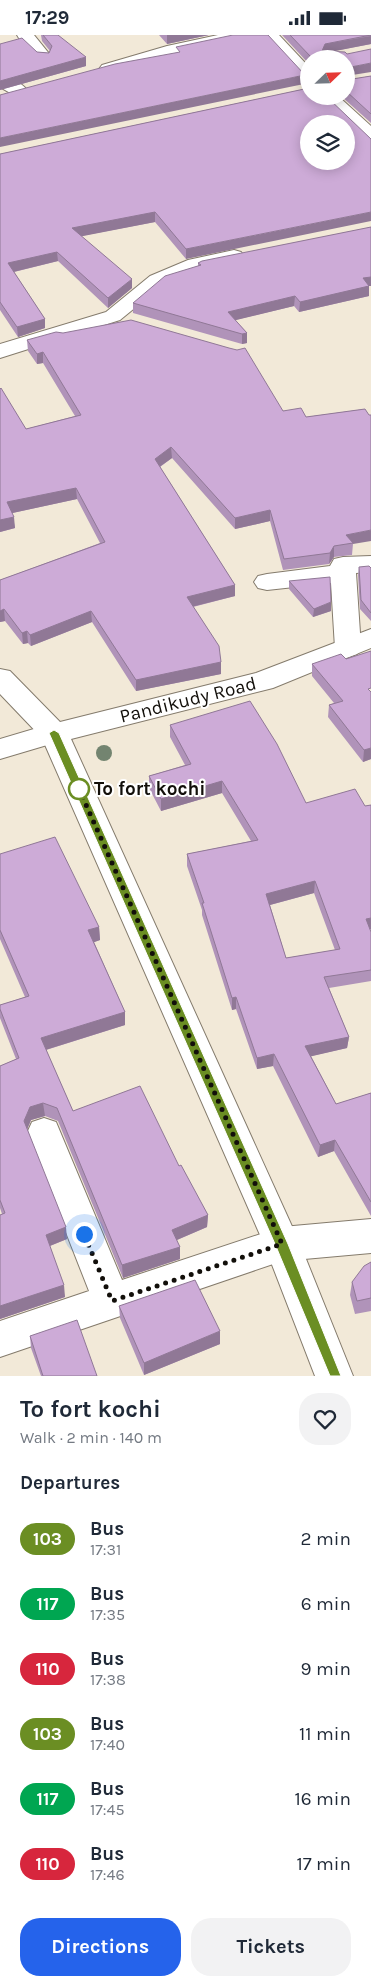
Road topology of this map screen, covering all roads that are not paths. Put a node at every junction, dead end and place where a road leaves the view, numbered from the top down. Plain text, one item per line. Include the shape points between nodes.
1 (25, 35) edge
2 (240, 35) edge
3 (270, 35) edge
4 (43, 56) edge
5 (300, 61) edge
6 (90, 74) edge
7 (0, 79) edge
8 (37, 88) edge
9 (20, 92) junction
10 (0, 97) edge
11 (337, 105) edge
12 (371, 136) edge
13 (254, 252) edge
14 (0, 351) edge
15 (371, 564) edge
16 (343, 573) junction
17 (267, 582) dead end
18 (359, 643) edge
19 (0, 678) edge
20 (54, 733) junction
21 (0, 749) edge
22 (44, 1133) dead end
23 (371, 1236) edge
24 (282, 1244) junction
25 (112, 1301) junction
26 (0, 1339) edge
27 (334, 1376) edge

1 - 4 street
2 - 6 street
3 - 5 street
7 - 9 street
8 - 9 street
9 - 10 street
11 - 12 street
13 - 14 street via 195,264 157,280 122,319
15 - 16 street via 343,565
16 - 17 street
16 - 18 street
18 - 20 street, Pandikudy Road via 263,681
19 - 20 street
20 - 21 street, Pandikudy Road
20 - 24 street
22 - 25 street
23 - 24 street
24 - 25 street
24 - 27 street
25 - 26 street

